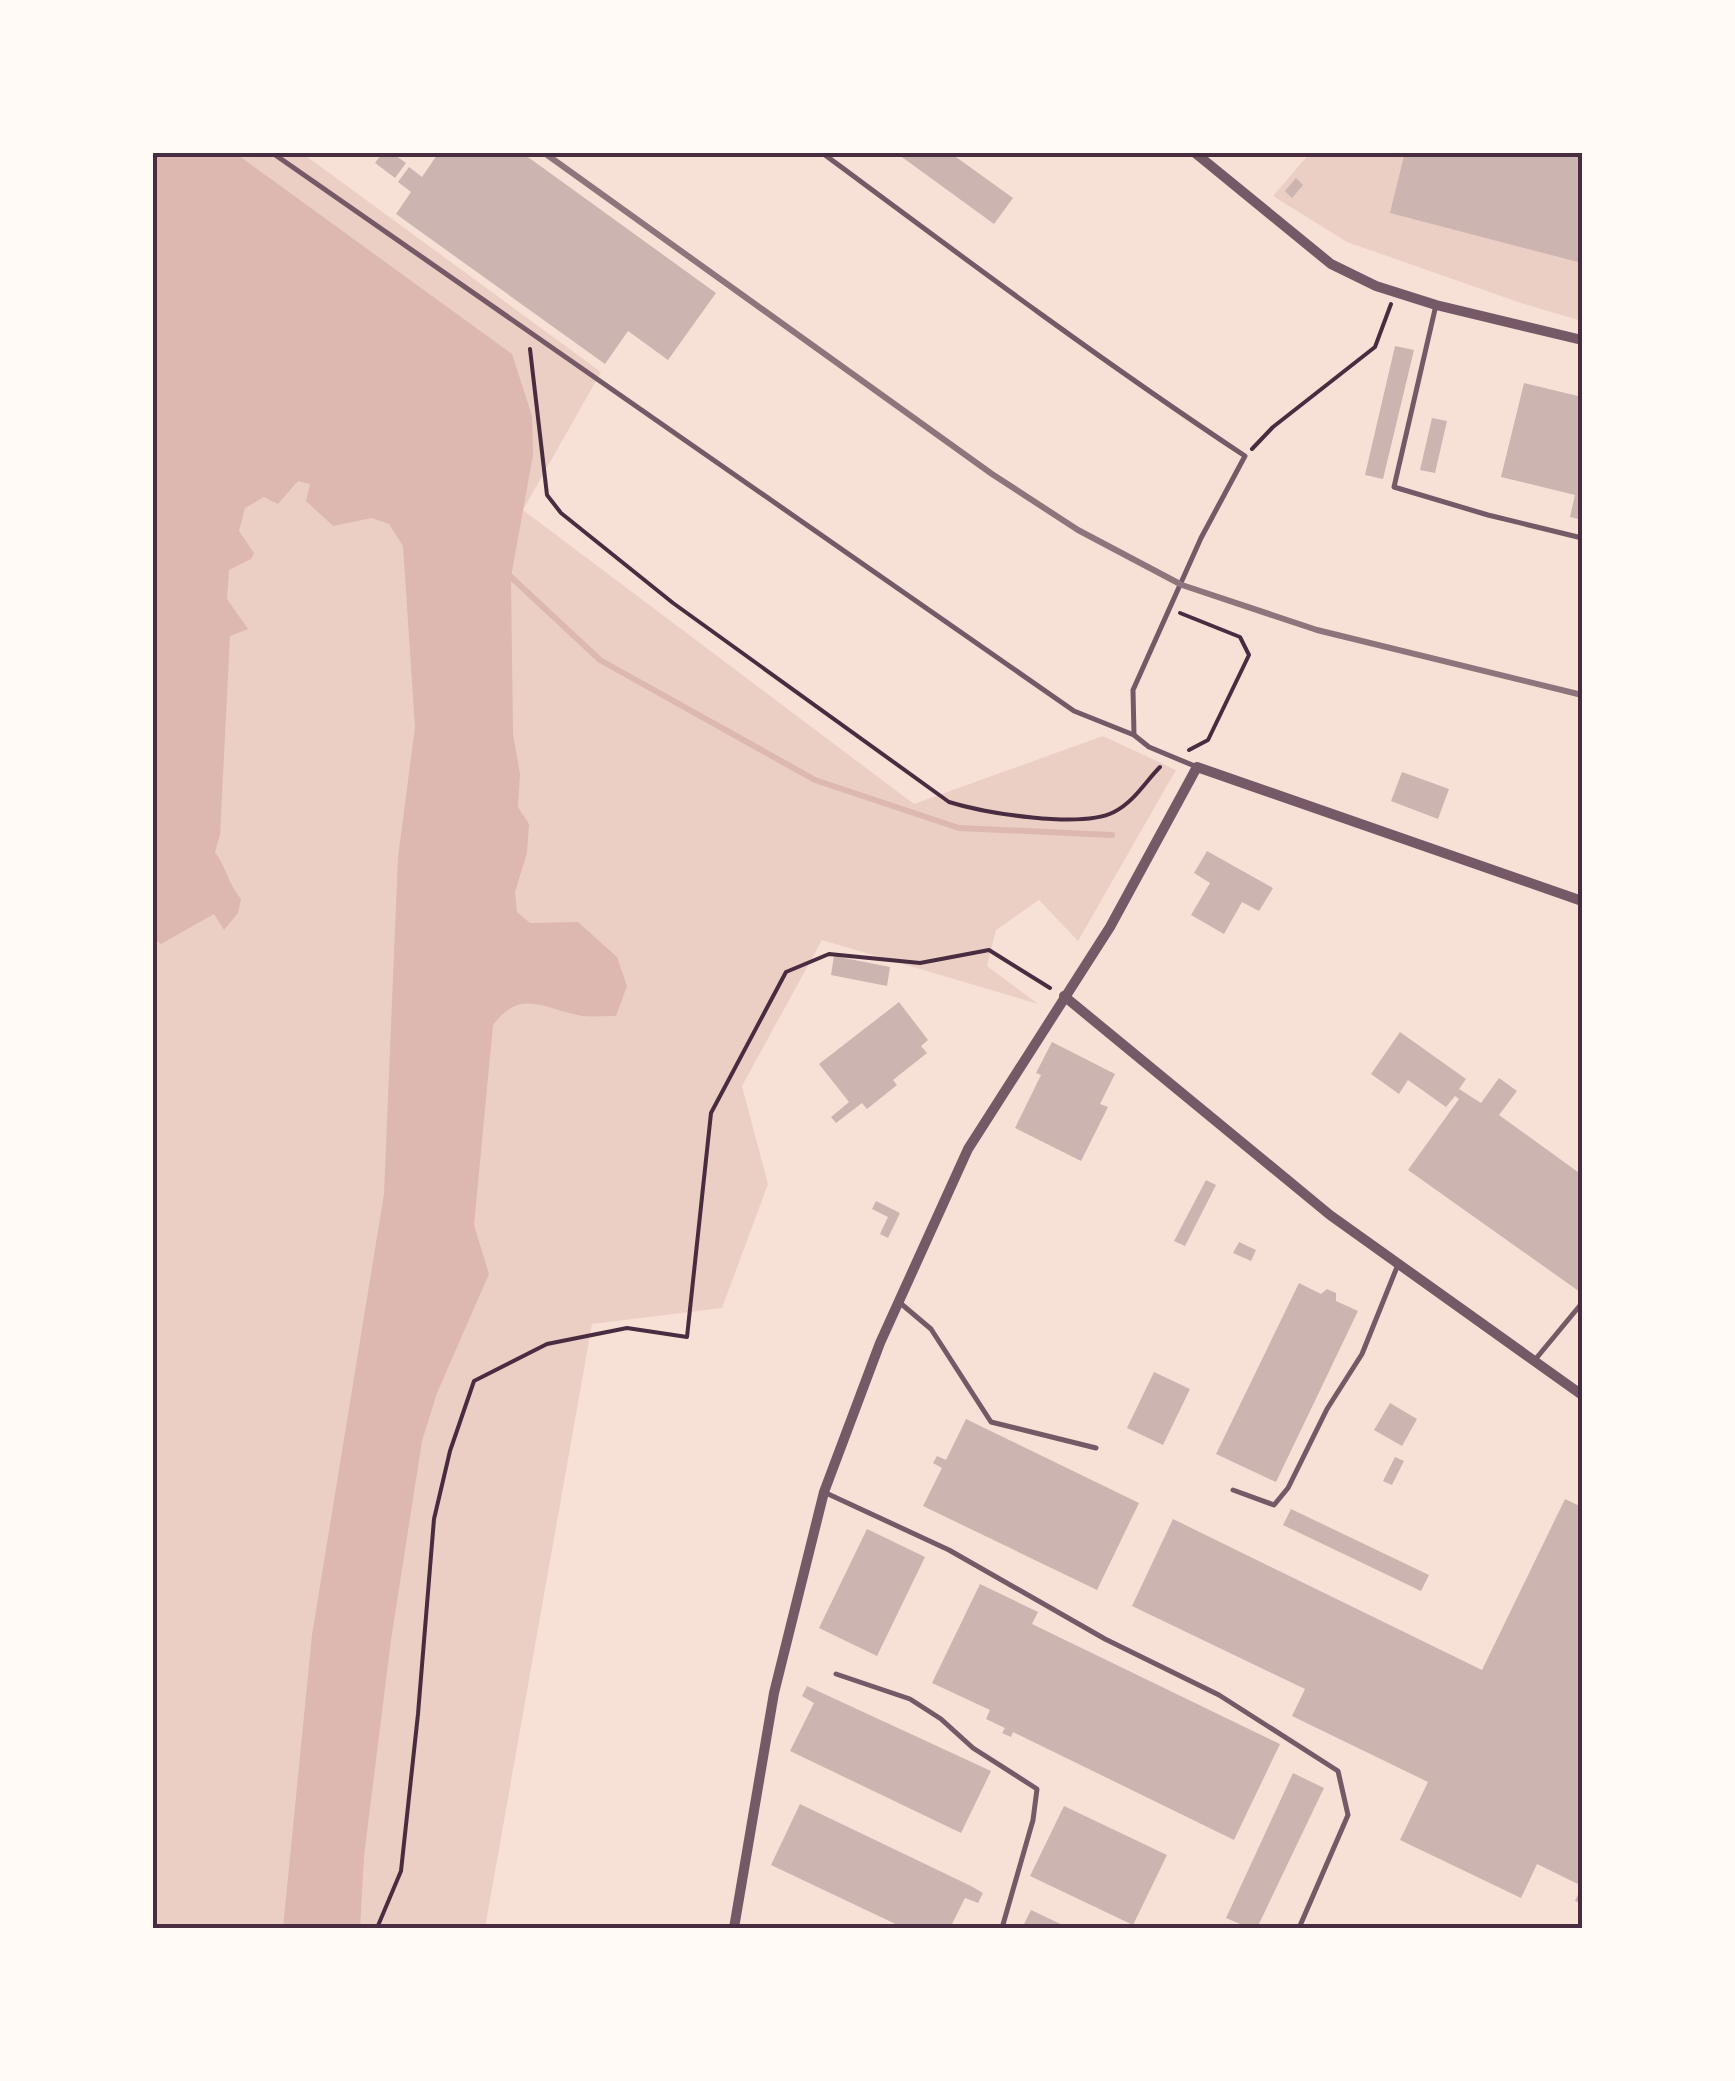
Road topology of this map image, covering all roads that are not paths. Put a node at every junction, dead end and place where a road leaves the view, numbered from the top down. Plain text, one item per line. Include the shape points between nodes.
1 (271, 152) edge
2 (821, 152) edge
3 (1194, 152) edge
4 (1436, 305) junction
5 (1582, 340) edge
6 (1582, 538) edge
7 (1134, 735) junction
8 (1197, 767) junction
9 (1582, 901) edge
10 (1064, 996) junction
11 (1398, 1264) junction
12 (899, 1302) junction
13 (1582, 1302) edge
14 (1534, 1361) junction
15 (1582, 1395) edge
16 (1096, 1448) dead end
17 (1233, 1490) dead end
18 (824, 1492) junction
19 (836, 1674) dead end
20 (734, 1928) edge
21 (1002, 1928) edge
22 (1299, 1928) edge

1 - 7 lane via 1074,711
2 - 7 lane via 1245,456 1133,690
3 - 4 street via 1331,264
4 - 5 street
4 - 6 lane via 1394,487
7 - 8 lane
8 - 9 street
8 - 10 street via 1110,927
10 - 11 street
10 - 12 street via 968,1149
11 - 14 street
11 - 17 lane via 1362,1354 1288,1488 1274,1505
12 - 16 lane via 931,1329 991,1422
12 - 18 street
13 - 14 lane
14 - 15 street
18 - 20 street via 774,1693
18 - 22 lane via 949,1550 1219,1695 1338,1771 1348,1815
19 - 21 lane via 910,1699 1037,1789

